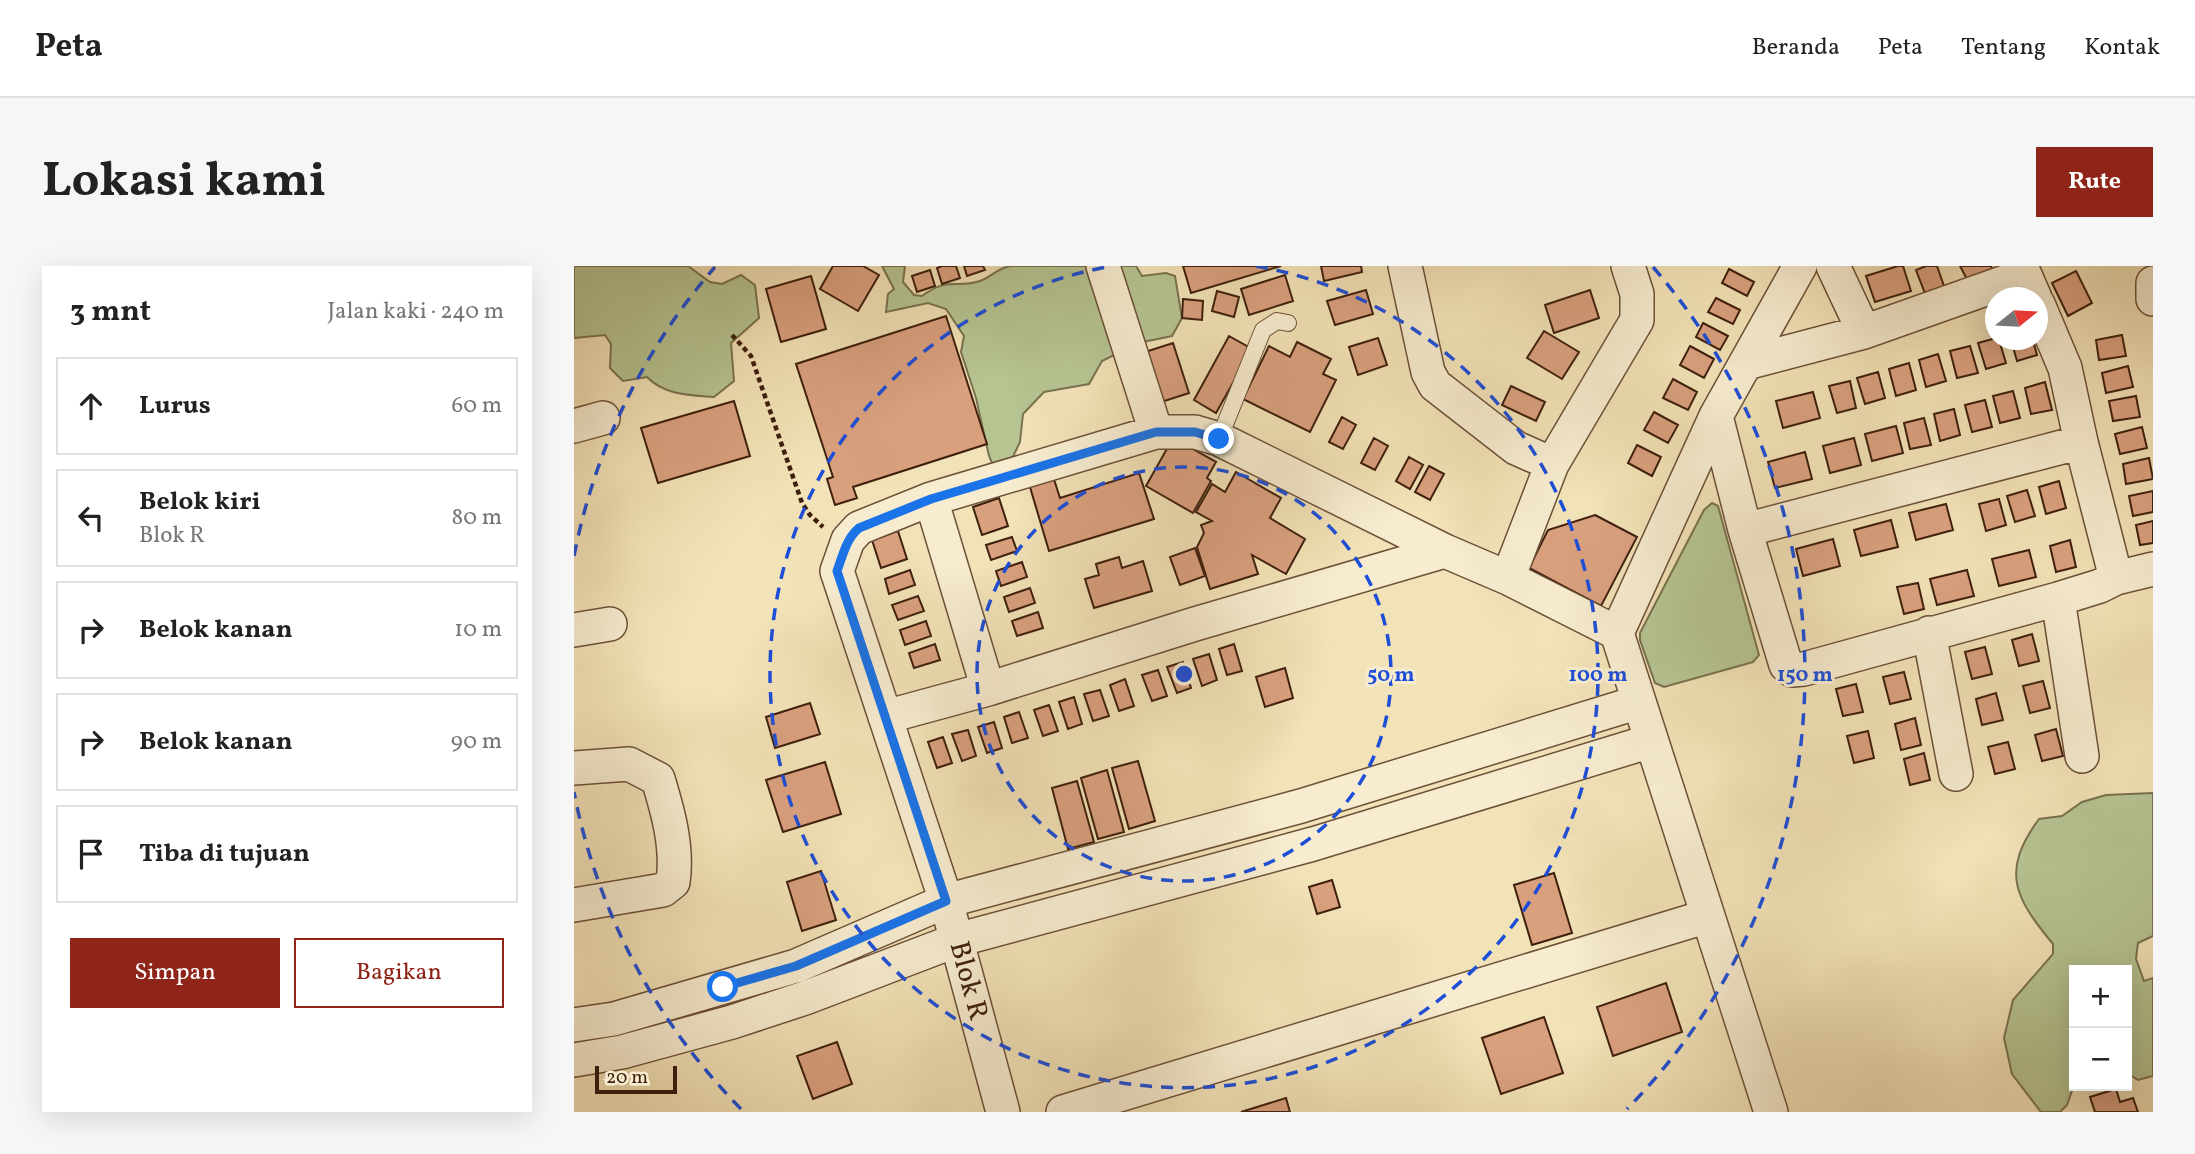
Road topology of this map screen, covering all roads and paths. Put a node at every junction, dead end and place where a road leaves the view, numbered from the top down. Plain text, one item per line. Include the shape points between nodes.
1 (1103, 266) edge
2 (1405, 266) edge
3 (1628, 266) edge
4 (1800, 266) edge
5 (1833, 266) edge
6 (2153, 283) edge
7 (2030, 286) edge
8 (2153, 299) edge
9 (1288, 323) dead end
10 (1864, 332) junction
11 (733, 335) dead end
12 (1746, 363) junction
13 (1716, 416) junction
14 (1156, 432) junction
15 (1219, 439) junction
16 (2081, 442) junction
17 (1552, 464) junction
18 (931, 499) junction
19 (1745, 530) junction
20 (848, 540) junction
21 (1445, 551) junction
22 (2153, 569) edge
23 (1508, 578) junction
24 (2116, 579) junction
25 (2058, 599) junction
26 (610, 624) dead end
27 (574, 630) edge
28 (1617, 633) junction
29 (1929, 633) junction
30 (988, 689) junction
31 (1639, 702) junction
32 (885, 717) junction
33 (1651, 741) junction
34 (2082, 757) dead end
35 (574, 768) edge
36 (1956, 774) dead end
37 (1301, 806) junction
38 (1313, 844) junction
39 (946, 901) junction
40 (574, 905) edge
41 (1708, 916) junction
42 (957, 940) junction
43 (723, 987) junction
44 (732, 1022) junction
45 (574, 1025) edge
46 (574, 1060) edge
47 (1003, 1112) edge
48 (1063, 1112) edge
49 (1771, 1112) edge

1 - 14 street
2 - 17 street via 1428,372 1436,385 1516,448
3 - 17 street via 1637,294 1637,320
4 - 12 street
5 - 10 street
6 - 8 street
7 - 10 street
7 - 16 street via 2065,368
9 - 15 lane via 1266,322
10 - 12 street
11 - 20 path via 751,356 802,503 825,529
12 - 13 street
13 - 19 street
13 - 28 street
14 - 15 street via 1195,432
14 - 18 street
15 - 21 street
16 - 19 street
16 - 24 street
17 - 23 street
18 - 20 street via 859,528
18 - 30 street
19 - 29 street via 1782,658 1793,670
20 - 32 street, Blok R via 837,571
21 - 23 street
21 - 30 street
22 - 24 street
23 - 28 street
24 - 25 street
25 - 29 street
25 - 34 street
26 - 27 street
28 - 31 street
29 - 36 street
30 - 32 street
31 - 33 street
31 - 37 street
32 - 39 street, Blok R
33 - 38 street
33 - 41 street
35 - 40 street via 629,764 658,779 667,806 674,860 673,882 663,890
37 - 38 street
37 - 39 street
38 - 42 street
39 - 42 street, Blok R
39 - 43 street via 796,966
41 - 48 street
41 - 49 street
42 - 44 street
42 - 47 street, Blok R
43 - 44 street
43 - 45 street via 614,1019
44 - 46 street

